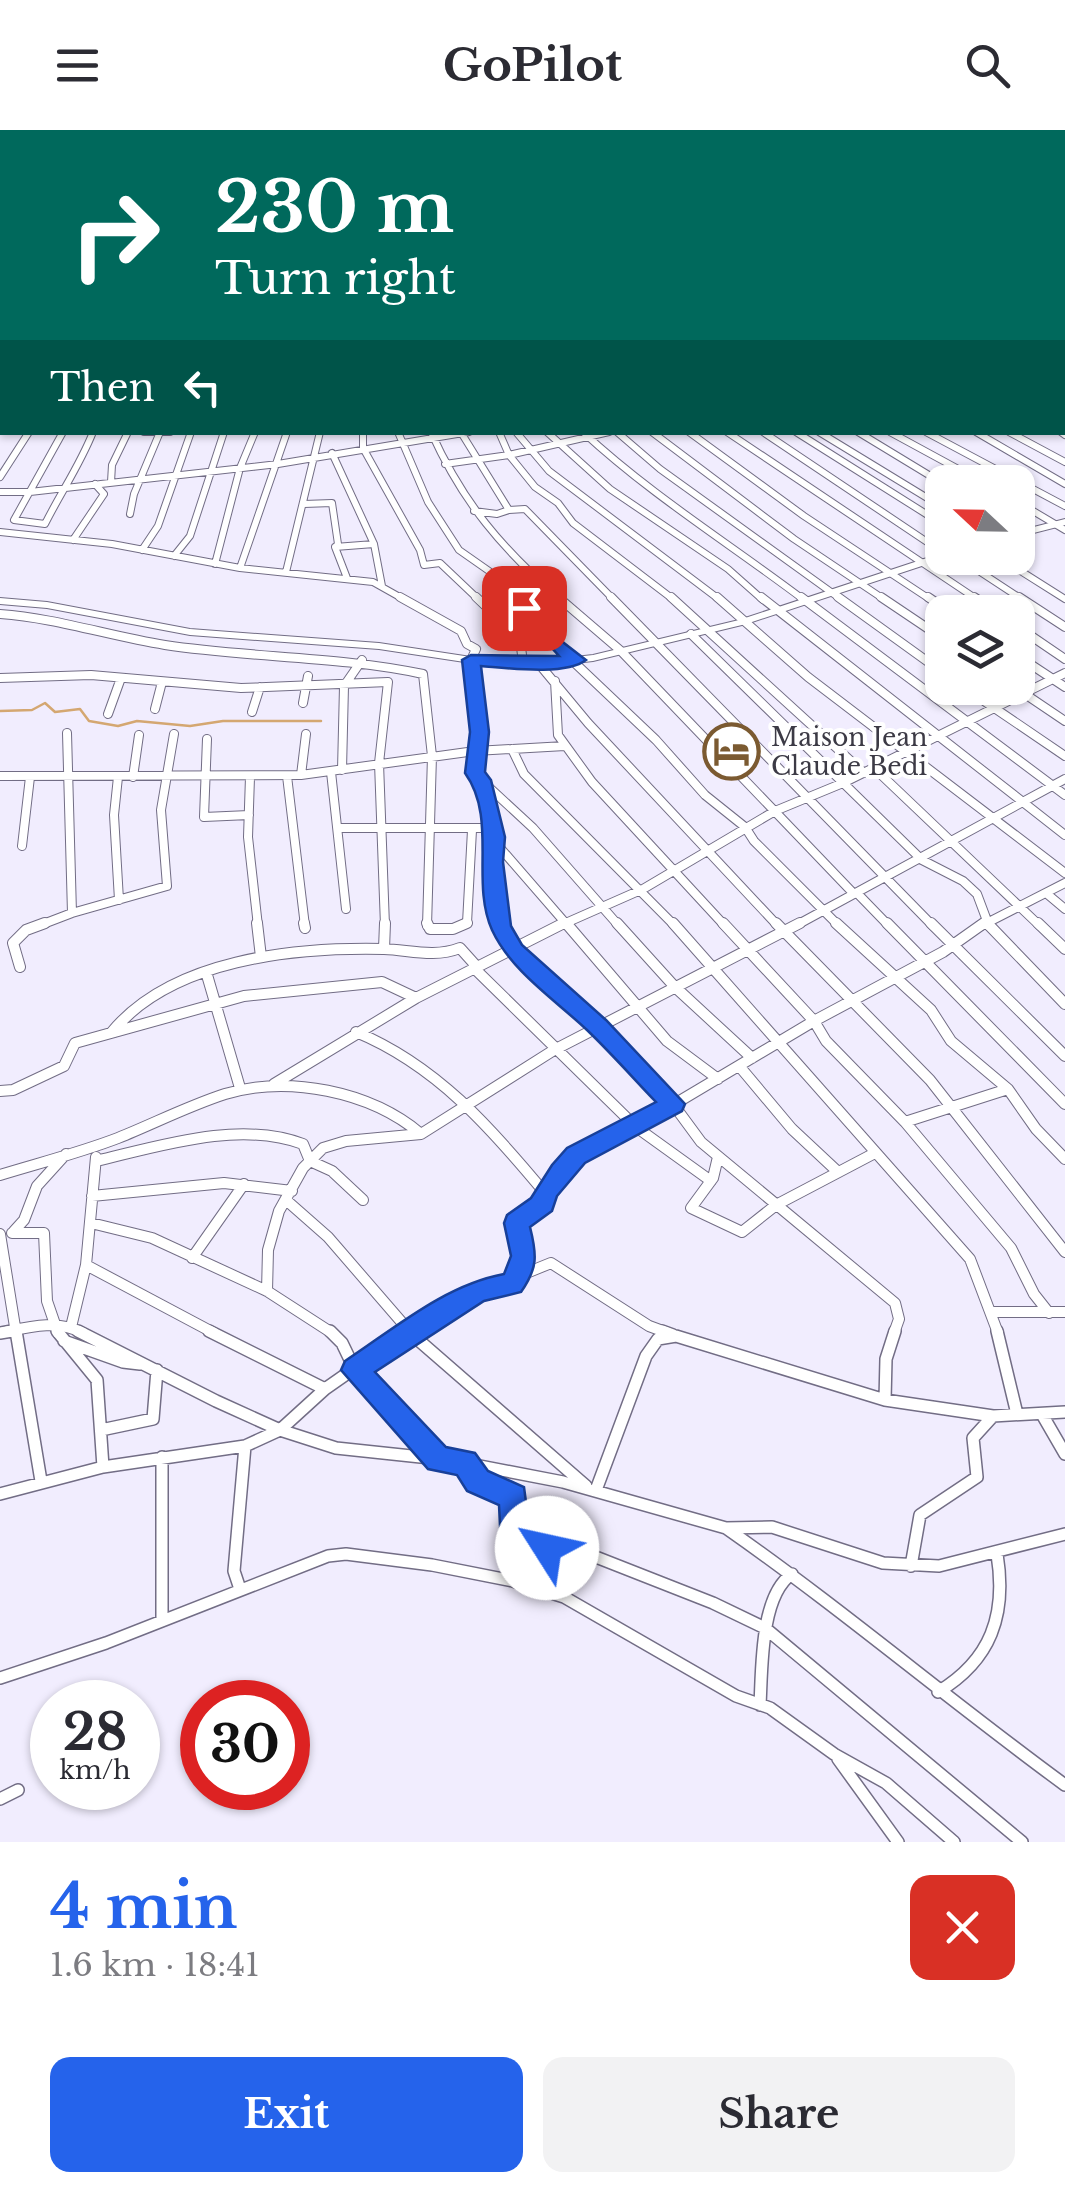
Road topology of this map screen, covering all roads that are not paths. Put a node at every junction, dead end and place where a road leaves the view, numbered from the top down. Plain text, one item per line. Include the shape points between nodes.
1 (28, 435) edge
2 (61, 435) edge
3 (92, 435) edge
4 (126, 435) edge
5 (159, 435) edge
6 (190, 435) edge
7 (223, 435) edge
8 (254, 435) edge
9 (287, 435) edge
10 (319, 435) edge
11 (363, 435) edge
12 (432, 435) edge
13 (463, 435) edge
14 (500, 435) edge
15 (518, 435) edge
16 (550, 435) edge
17 (586, 435) edge
18 (620, 435) edge
19 (656, 435) edge
20 (693, 435) edge
21 (730, 435) edge
22 (767, 435) edge
23 (802, 435) edge
24 (824, 435) edge
25 (863, 435) edge
26 (896, 435) edge
27 (932, 435) edge
28 (981, 435) edge
29 (1015, 435) edge
30 (398, 437) edge
31 (559, 445) junction
32 (363, 448) junction
33 (530, 449) junction
34 (332, 453) junction
35 (509, 455) junction
36 (311, 459) junction
37 (477, 460) junction
38 (1065, 462) edge
39 (278, 464) junction
40 (445, 464) junction
41 (951, 465) edge
42 (240, 468) junction
43 (211, 470) junction
44 (925, 473) edge
45 (174, 476) junction
46 (0, 477) edge
47 (140, 479) junction
48 (111, 482) junction
49 (95, 484) junction
50 (1065, 484) edge
51 (63, 488) junction
52 (0, 492) edge
53 (30, 492) junction
54 (925, 497) edge
55 (304, 504) junction
56 (1065, 506) edge
57 (509, 510) junction
58 (474, 511) junction
59 (1035, 511) edge
60 (925, 513) edge
61 (130, 514) dead end
62 (27, 522) junction
63 (1062, 525) edge
64 (1035, 530) edge
65 (0, 532) edge
66 (14, 535) junction
67 (72, 540) junction
68 (925, 542) edge
69 (374, 544) junction
70 (336, 547) junction
71 (142, 550) junction
72 (174, 556) junction
73 (925, 562) edge
74 (922, 563) junction
75 (215, 564) junction
76 (240, 568) junction
77 (286, 572) junction
78 (890, 574) junction
79 (985, 575) edge
80 (1027, 575) edge
81 (347, 578) junction
82 (862, 583) junction
83 (382, 586) junction
84 (837, 593) junction
85 (970, 595) edge
86 (925, 596) edge
87 (1065, 599) edge
88 (0, 601) edge
89 (808, 602) junction
90 (778, 611) junction
91 (0, 614) edge
92 (742, 622) junction
93 (925, 626) edge
94 (1065, 628) edge
95 (708, 630) junction
96 (691, 634) junction
97 (1035, 639) edge
98 (658, 642) junction
99 (621, 652) junction
100 (925, 659) edge
101 (1065, 659) edge
102 (362, 660) junction
103 (471, 660) junction
104 (576, 660) junction
105 (523, 664) junction
106 (540, 664) junction
107 (1035, 668) edge
108 (1065, 673) edge
109 (308, 676) dead end
110 (0, 678) edge
111 (121, 678) junction
112 (1052, 679) junction
113 (555, 681) junction
114 (162, 682) junction
115 (1035, 685) edge
116 (344, 686) junction
117 (260, 687) junction
118 (306, 687) junction
119 (1065, 688) edge
120 (1035, 700) edge
121 (303, 703) dead end
122 (994, 705) edge
123 (1000, 705) edge
124 (997, 707) junction
125 (154, 709) dead end
126 (252, 712) dead end
127 (108, 714) dead end
128 (1065, 721) edge
129 (966, 722) junction
130 (67, 733) dead end
131 (174, 734) dead end
132 (306, 734) dead end
133 (139, 735) dead end
134 (939, 736) junction
135 (208, 738) dead end
136 (566, 746) junction
137 (512, 749) junction
138 (475, 751) junction
139 (907, 752) junction
140 (432, 756) junction
141 (1065, 756) edge
142 (379, 764) junction
143 (337, 771) junction
144 (869, 771) junction
145 (302, 775) junction
146 (0, 776) edge
147 (164, 776) junction
148 (208, 776) junction
149 (287, 776) junction
150 (118, 777) junction
151 (133, 777) junction
152 (250, 777) junction
153 (30, 778) junction
154 (68, 778) junction
155 (1065, 779) edge
156 (481, 780) junction
157 (843, 783) junction
158 (1052, 786) junction
159 (1065, 795) edge
160 (811, 797) junction
161 (1023, 803) junction
162 (776, 811) junction
163 (249, 815) junction
164 (992, 818) junction
165 (744, 827) junction
166 (338, 828) junction
167 (492, 828) junction
168 (382, 829) junction
169 (472, 830) junction
170 (432, 831) junction
171 (1065, 834) edge
172 (952, 841) junction
173 (495, 842) junction
174 (22, 846) dead end
175 (710, 852) junction
176 (922, 860) junction
177 (677, 869) junction
178 (1065, 873) edge
179 (886, 878) junction
180 (1065, 882) edge
181 (643, 889) junction
182 (856, 894) junction
183 (1046, 894) junction
184 (119, 900) junction
185 (602, 904) junction
186 (1020, 907) junction
187 (346, 909) dead end
188 (821, 909) junction
189 (1065, 909) edge
190 (72, 914) junction
191 (564, 922) junction
192 (986, 922) junction
193 (306, 928) dead end
194 (453, 929) junction
195 (784, 932) junction
196 (956, 944) junction
197 (460, 948) junction
198 (384, 949) junction
199 (749, 949) junction
200 (1065, 949) edge
201 (514, 950) junction
202 (261, 957) junction
203 (924, 959) junction
204 (20, 967) dead end
205 (477, 968) junction
206 (710, 968) junction
207 (206, 975) junction
208 (896, 975) junction
209 (674, 986) junction
210 (416, 998) junction
211 (852, 1002) junction
212 (212, 1004) junction
213 (1065, 1004) edge
214 (638, 1005) junction
215 (814, 1021) junction
216 (598, 1026) junction
217 (356, 1032) junction
218 (111, 1034) junction
219 (778, 1042) junction
220 (554, 1050) junction
221 (1065, 1056) edge
222 (752, 1058) junction
223 (740, 1067) junction
224 (718, 1079) junction
225 (274, 1084) junction
226 (240, 1088) junction
227 (1008, 1089) junction
228 (0, 1091) edge
229 (673, 1104) junction
230 (1065, 1104) edge
231 (462, 1105) junction
232 (950, 1108) junction
233 (905, 1122) junction
234 (636, 1127) junction
235 (421, 1134) junction
236 (97, 1145) junction
237 (66, 1154) junction
238 (873, 1154) junction
239 (718, 1157) junction
240 (1065, 1159) edge
241 (310, 1160) junction
242 (96, 1161) junction
243 (838, 1172) junction
244 (0, 1175) edge
245 (711, 1181) junction
246 (244, 1184) junction
247 (545, 1193) junction
248 (289, 1195) junction
249 (92, 1196) junction
250 (364, 1200) dead end
251 (776, 1205) junction
252 (91, 1222) junction
253 (3, 1237) edge
254 (1065, 1252) edge
255 (192, 1258) junction
256 (86, 1265) junction
257 (519, 1276) junction
258 (267, 1291) junction
259 (992, 1312) junction
260 (1065, 1312) edge
261 (1049, 1313) junction
262 (54, 1324) junction
263 (16, 1328) junction
264 (71, 1328) junction
265 (408, 1331) junction
266 (0, 1333) edge
267 (676, 1336) junction
268 (62, 1340) junction
269 (154, 1368) junction
270 (355, 1370) junction
271 (325, 1389) junction
272 (884, 1400) junction
273 (1065, 1412) edge
274 (1017, 1414) junction
275 (993, 1416) junction
276 (1042, 1416) junction
277 (101, 1430) junction
278 (280, 1430) junction
279 (245, 1446) junction
280 (1065, 1454) edge
281 (162, 1457) junction
282 (439, 1459) junction
283 (465, 1463) junction
284 (103, 1467) junction
285 (41, 1481) junction
286 (592, 1489) junction
287 (0, 1494) edge
288 (726, 1528) junction
289 (1065, 1534) edge
290 (516, 1546) junction
291 (997, 1554) junction
292 (911, 1566) junction
293 (792, 1574) junction
294 (525, 1584) junction
295 (240, 1589) junction
296 (162, 1620) junction
297 (765, 1628) junction
298 (0, 1678) edge
299 (938, 1692) junction
300 (760, 1705) junction
301 (834, 1754) junction
302 (1065, 1785) edge
303 (18, 1790) dead end
304 (0, 1799) edge
305 (898, 1842) edge
306 (954, 1842) edge
307 (1022, 1842) edge

1 - 46 street
2 - 53 street
3 - 51 street
4 - 48 street
5 - 47 street
6 - 45 street
7 - 43 street
8 - 42 street
9 - 39 street
10 - 36 street
11 - 32 street
12 - 30 street
12 - 40 street
13 - 37 street
14 - 35 street
15 - 33 street
16 - 31 street
17 - 31 street
17 - 89 street via 637,482
18 - 84 street
19 - 82 street
20 - 78 street
21 - 74 street
22 - 68 street
23 - 60 street
24 - 54 street
25 - 44 street
26 - 41 street
27 - 56 street
28 - 50 street
29 - 38 street
30 - 32 street
30 - 104 street via 460,550
31 - 33 street
31 - 90 street
32 - 34 street
32 - 105 street via 424,565 440,563 520,640
33 - 35 street
33 - 92 street via 553,475
34 - 36 street
34 - 69 street
35 - 37 street
35 - 95 street via 573,524
36 - 39 street
36 - 55 street
37 - 40 street
37 - 57 street
39 - 42 street
39 - 76 street
40 - 58 street
42 - 43 street
42 - 75 street
43 - 45 street
43 - 72 street via 190,536
45 - 47 street
45 - 71 street via 158,526
47 - 48 street
47 - 61 street
48 - 49 street
49 - 51 street
49 - 67 street via 104,494
51 - 53 street
51 - 62 street via 45,524
52 - 53 street
53 - 62 street via 13,518
55 - 70 street via 332,502
55 - 77 street
57 - 58 street
57 - 98 street via 526,510
58 - 99 street via 509,555
59 - 63 street
62 - 66 street
63 - 64 main road
65 - 66 street
66 - 67 street
67 - 71 street
69 - 70 street
69 - 83 street
70 - 81 street
71 - 72 street
72 - 75 street
73 - 74 main road
74 - 78 main road
74 - 85 street
75 - 76 street
76 - 77 street
77 - 81 street
78 - 82 main road
78 - 86 street
79 - 94 street
80 - 87 street
81 - 83 street
82 - 84 main road
82 - 93 street
83 - 103 street via 460,631 475,649
84 - 89 main road
84 - 100 street
88 - 103 main road via 190,632
89 - 90 main road
89 - 129 street
90 - 92 main road
90 - 134 street
91 - 102 street via 60,619 167,645
92 - 95 main road
92 - 139 street
95 - 96 main road
95 - 144 street
96 - 98 main road
96 - 157 street
97 - 101 street
98 - 99 main road
98 - 160 street
99 - 104 main road
99 - 162 street
102 - 116 street
102 - 140 street via 425,676
103 - 105 main road
103 - 138 street
104 - 106 main road
104 - 165 street via 704,795
105 - 106 main road
106 - 113 street
107 - 112 street
108 - 112 street
109 - 118 street
110 - 111 street
111 - 114 street
111 - 127 street
112 - 115 street
112 - 119 street
113 - 136 street via 556,727
113 - 175 street
114 - 117 street
114 - 125 street
116 - 118 street
116 - 142 street via 388,682
116 - 143 street
117 - 118 street
117 - 126 street
118 - 121 street
120 - 128 street
122 - 124 street
123 - 124 street
124 - 129 street
124 - 141 street
129 - 134 street
129 - 158 street
130 - 154 street
131 - 147 street
132 - 145 street
133 - 151 street
134 - 139 street
134 - 161 street
135 - 148 street
136 - 137 street
136 - 177 street
137 - 138 street
137 - 181 street via 530,780
138 - 140 street
138 - 156 street
139 - 144 street
139 - 164 street
140 - 142 street
140 - 170 street
142 - 143 street
142 - 168 street
143 - 145 street
143 - 166 street
144 - 157 street
144 - 172 street
145 - 149 street
146 - 153 street
147 - 148 street
147 - 151 street
147 - 184 street via 162,861 168,886
148 - 152 street
148 - 163 street via 204,817
149 - 152 street
149 - 193 street
150 - 151 street
150 - 154 street
150 - 184 street
152 - 163 street
153 - 154 street
153 - 174 street
154 - 190 street
155 - 158 street
156 - 167 street
156 - 185 street
157 - 160 street
157 - 176 street
158 - 159 street
158 - 161 street
160 - 162 street
160 - 179 street
161 - 164 street
161 - 171 street
162 - 165 street
162 - 182 street
163 - 202 street
164 - 172 street
164 - 178 street
165 - 175 street
165 - 188 street
166 - 168 street
166 - 187 street
167 - 169 street
167 - 173 street
168 - 170 street
168 - 198 street
169 - 170 street
169 - 194 street via 466,923
170 - 194 street via 427,925
172 - 176 street
172 - 186 street
173 - 191 street
173 - 201 street via 496,902
175 - 177 street
175 - 195 street
176 - 179 street
176 - 192 street via 977,894
177 - 181 street
177 - 199 street
179 - 182 street
179 - 196 street
180 - 183 street
181 - 185 street
181 - 206 street
182 - 188 street
182 - 203 street
183 - 186 street
183 - 189 street
184 - 190 street
185 - 191 street
185 - 209 street
186 - 192 street
186 - 200 street
188 - 195 street
188 - 208 street
190 - 204 street via 16,939
191 - 201 street
191 - 214 street
192 - 196 street
192 - 213 street
194 - 197 street
195 - 199 street
195 - 211 street
196 - 203 street
196 - 221 street
197 - 198 street via 442,955
197 - 205 street
198 - 202 street
199 - 206 street
199 - 215 street
201 - 205 street
201 - 216 street
202 - 207 street
203 - 208 street
203 - 230 street
205 - 210 street
205 - 220 street
206 - 209 street
206 - 219 street
207 - 212 street
207 - 218 street via 126,1008
208 - 211 street
208 - 227 street via 958,1048
209 - 214 street
209 - 222 street via 729,1029
210 - 212 street via 382,982
210 - 217 street
211 - 215 street
211 - 232 street
212 - 218 street
212 - 226 street
214 - 216 street
214 - 224 street via 666,1041
215 - 219 street
215 - 233 street
216 - 220 street
216 - 229 street
217 - 225 street
217 - 231 street via 422,1065
218 - 228 street via 75,1043 64,1066
219 - 222 street
219 - 238 street
220 - 231 street
220 - 234 street
222 - 223 street
223 - 224 street
223 - 243 street
224 - 229 street
225 - 226 street
225 - 235 street via 364,1100
226 - 236 street
227 - 232 street
227 - 240 street
229 - 234 street
229 - 239 street
231 - 235 street
231 - 247 street
232 - 233 street
232 - 254 street
233 - 261 street via 1011,1248
234 - 245 street
234 - 247 street via 576,1156
235 - 241 street via 335,1143
236 - 237 street
236 - 242 street
237 - 244 street
237 - 253 street via 37,1186 26,1221
238 - 243 street
238 - 259 street via 970,1259
239 - 245 street
239 - 251 street
241 - 242 street via 297,1140 254,1135
241 - 248 street
241 - 250 street
242 - 249 street
243 - 251 street
245 - 251 street via 691,1208 737,1232
246 - 248 street
246 - 249 street
246 - 255 street
247 - 257 street via 543,1204 516,1223 524,1256
248 - 258 street via 271,1236
248 - 265 street
249 - 252 street
251 - 272 street via 895,1303 899,1319 886,1359
252 - 255 street via 152,1238
252 - 256 street
253 - 262 street via 44,1233 42,1261
253 - 263 street
255 - 258 street
256 - 264 street
256 - 271 street
257 - 265 street via 506,1286 478,1290
257 - 267 street via 551,1263
258 - 270 street via 337,1336
259 - 261 street
259 - 274 street
260 - 261 street
262 - 263 street
262 - 264 street
262 - 268 street
263 - 266 street
263 - 285 street
264 - 269 street
265 - 270 street
265 - 286 street
267 - 272 street
267 - 286 street via 658,1339 646,1356
268 - 269 street
268 - 277 street via 97,1379
269 - 277 street via 153,1419
269 - 278 street
270 - 271 street
270 - 282 street
271 - 278 street
272 - 275 street
273 - 276 street
274 - 275 street
274 - 276 street
275 - 292 street via 973,1438 978,1477 920,1515
276 - 280 street
277 - 284 street
278 - 279 street
278 - 282 street via 336,1448
279 - 281 street
279 - 295 street via 234,1571
281 - 284 street
281 - 296 street
282 - 283 street
283 - 286 street
283 - 290 street via 478,1481 513,1497
284 - 285 street
285 - 287 street
286 - 288 street
288 - 292 street via 772,1527
288 - 293 street
289 - 291 street
290 - 294 street via 512,1574
290 - 297 street via 578,1550
291 - 292 street
291 - 299 street via 1001,1576 983,1654 968,1674
293 - 297 street via 781,1581
293 - 299 street
294 - 295 street via 346,1554
294 - 300 street via 564,1597
295 - 296 street
296 - 298 street
297 - 300 street
297 - 307 street
299 - 302 street
300 - 301 street
301 - 305 street
301 - 306 street via 886,1783
303 - 304 street

